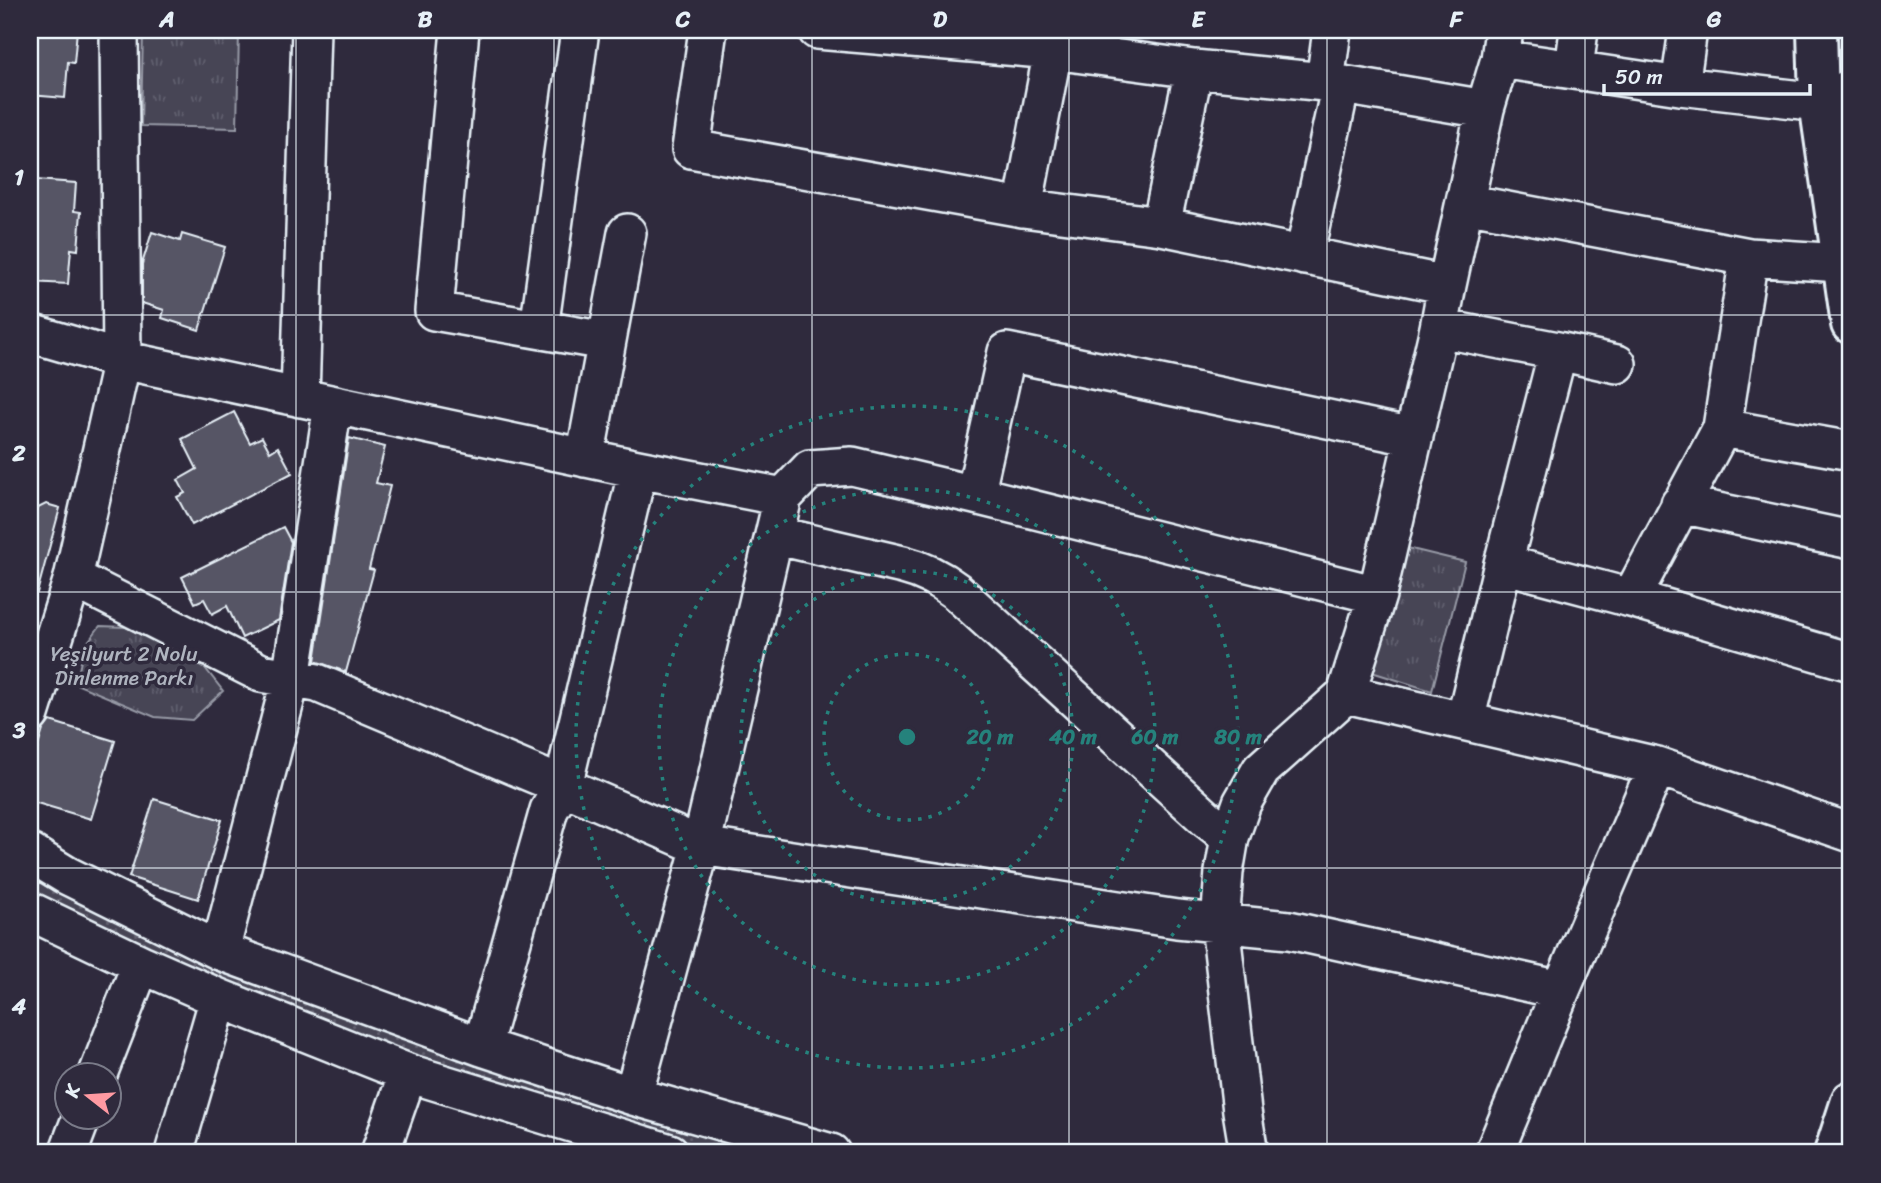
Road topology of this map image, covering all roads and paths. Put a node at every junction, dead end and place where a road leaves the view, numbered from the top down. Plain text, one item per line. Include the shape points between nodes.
1 (118, 30) edge
2 (311, 30) edge
3 (460, 30) edge
4 (580, 30) edge
5 (708, 30) edge
6 (817, 30) edge
7 (1332, 30) edge
8 (1579, 30) edge
9 (1688, 30) edge
10 (1817, 30) edge
11 (1502, 44) edge
12 (1053, 50) junction
13 (1194, 69) junction
14 (1574, 69) junction
15 (1333, 83) junction
16 (1680, 86) junction
17 (1835, 95) edge
18 (1485, 109) junction
19 (1465, 203) junction
20 (1023, 208) junction
21 (1161, 226) junction
22 (627, 233) dead end
23 (1304, 256) junction
24 (1749, 257) junction
25 (1841, 263) junction
26 (1447, 285) junction
27 (1851, 324) edge
28 (1439, 328) junction
29 (539, 329) junction
30 (30, 333) edge
31 (606, 341) junction
32 (1558, 351) junction
33 (122, 360) junction
34 (1617, 364) dead end
35 (316, 402) junction
36 (1723, 428) junction
37 (1414, 437) junction
38 (1851, 451) edge
39 (585, 458) junction
40 (638, 469) junction
41 (975, 495) junction
42 (783, 497) junction
43 (1680, 504) junction
44 (774, 535) junction
45 (1851, 540) edge
46 (1503, 564) junction
47 (73, 578) junction
48 (1377, 595) junction
49 (1631, 598) junction
50 (1851, 662) edge
51 (292, 678) junction
52 (1346, 694) junction
53 (30, 714) edge
54 (1465, 721) junction
55 (1657, 766) junction
56 (563, 786) junction
57 (1851, 833) edge
58 (1230, 837) junction
59 (701, 846) junction
60 (30, 853) edge
61 (31, 916) edge
62 (1220, 924) junction
63 (220, 951) junction
64 (141, 964) junction
65 (1561, 990) junction
66 (219, 998) junction
67 (482, 1047) junction
68 (103, 1060) edge
69 (408, 1073) junction
70 (633, 1096) junction
71 (1851, 1101) edge
72 (1242, 1111) junction
73 (77, 1130) edge
74 (627, 1147) edge
75 (68, 1153) edge
76 (174, 1153) edge
77 (380, 1153) edge
78 (670, 1153) edge
79 (831, 1153) edge
80 (1236, 1153) edge
81 (1249, 1153) edge
82 (1265, 1153) edge
83 (1494, 1153) edge
84 (1834, 1153) edge

1 - 33 street
2 - 35 street
3 - 29 street via 434,311
4 - 29 street
5 - 20 street via 691,149
6 - 12 street
7 - 15 street
8 - 14 street
9 - 16 street
10 - 17 main road
11 - 14 street
11 - 18 street
12 - 13 street
12 - 20 street
13 - 15 street
13 - 21 street
14 - 16 street
15 - 18 street
15 - 23 street
16 - 17 street
17 - 25 main road
18 - 19 street
19 - 24 street
19 - 26 street
20 - 21 street
21 - 23 street
22 - 31 street
23 - 26 street
24 - 25 street
24 - 36 street
25 - 27 main road
26 - 28 street
28 - 32 street
28 - 37 street
29 - 31 street
30 - 33 street
31 - 39 street
32 - 34 street
32 - 46 street
33 - 35 street
33 - 47 street
35 - 39 street
35 - 51 street
36 - 38 street
36 - 43 street
37 - 41 street via 1007,352
37 - 48 street
39 - 40 street
40 - 42 street
40 - 56 street
41 - 42 street via 852,466 810,469
41 - 48 street
42 - 44 street
43 - 45 street
43 - 49 street
44 - 58 street via 922,570 939,579
44 - 59 street
46 - 49 street
46 - 54 street
47 - 51 street via 261,673
47 - 53 street
48 - 52 street
49 - 50 street
51 - 56 street via 317,683
51 - 63 street
52 - 54 street
52 - 58 street via 1261,770
54 - 55 street
55 - 57 street
55 - 65 street
56 - 59 street
56 - 67 street via 549,810
58 - 62 street
59 - 62 street
59 - 70 street
60 - 63 street
61 - 64 street
62 - 65 street via 1289,930
62 - 72 street
63 - 67 street
64 - 66 street
64 - 68 street
65 - 83 street
66 - 69 street
66 - 76 street
67 - 70 street
69 - 74 street
69 - 77 street
70 - 79 street
71 - 84 main road
72 - 80 street
72 - 81 street
72 - 82 street
73 - 75 street
74 - 78 street

